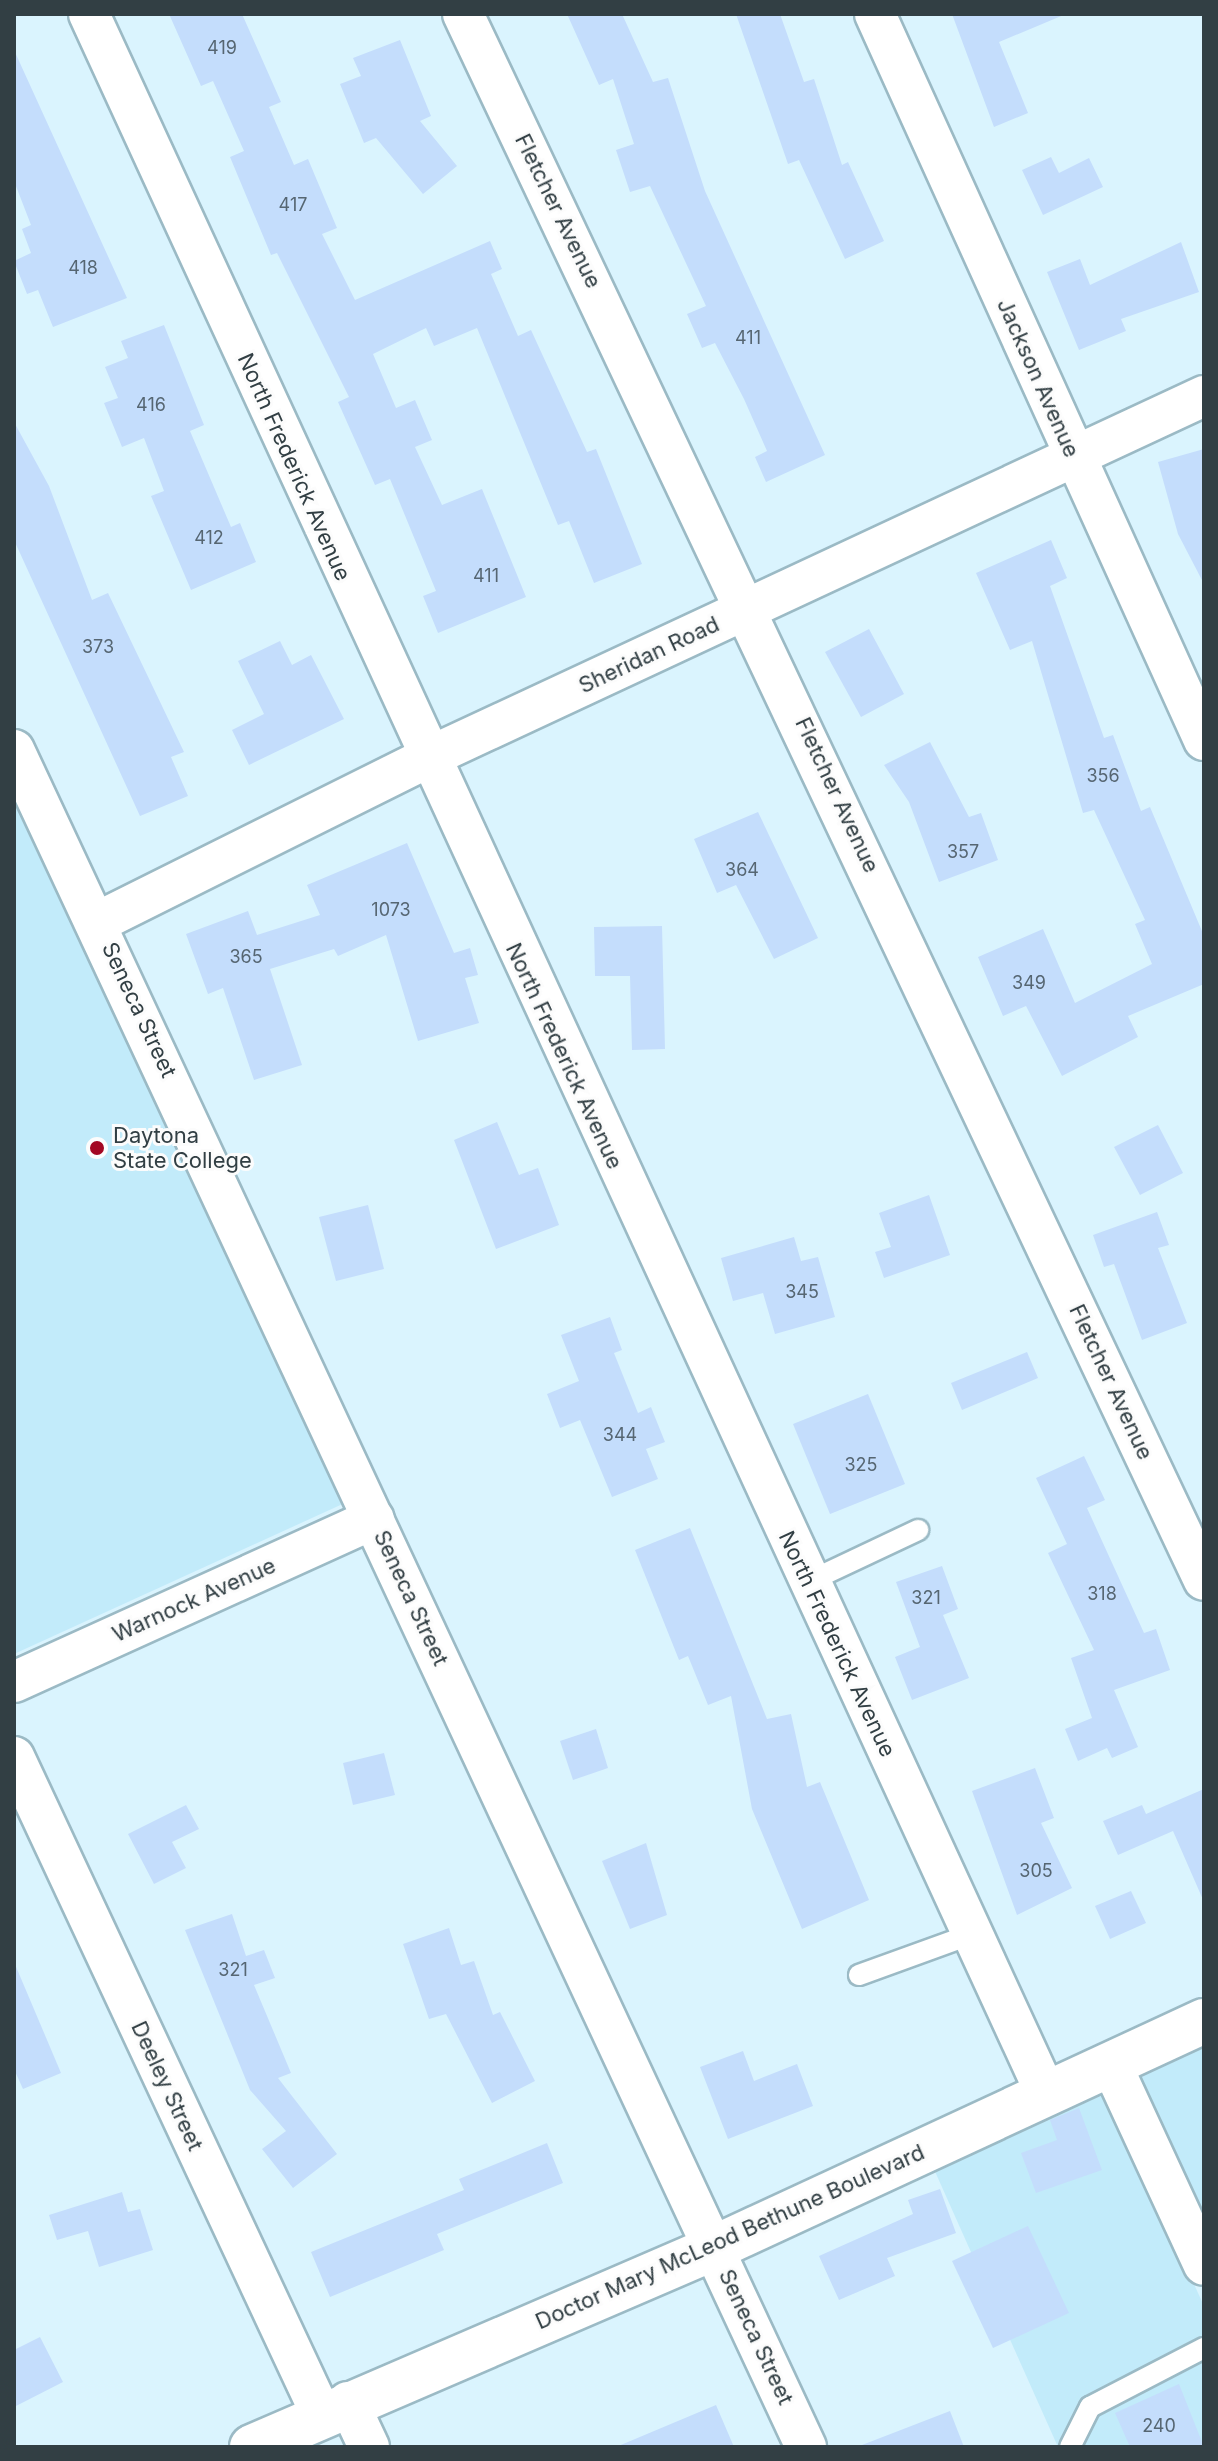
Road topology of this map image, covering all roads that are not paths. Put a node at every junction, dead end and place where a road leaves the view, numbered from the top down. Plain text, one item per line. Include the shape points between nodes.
1 (89, 14) edge
2 (463, 14) edge
3 (875, 14) edge
4 (1204, 396) edge
5 (1072, 455) junction
6 (749, 608) junction
7 (1204, 740) edge
8 (14, 750) edge
9 (427, 758) junction
10 (98, 922) junction
11 (374, 1519) junction
12 (918, 1530) dead end
13 (1204, 1580) edge
14 (808, 1582) junction
15 (14, 1682) edge
16 (14, 1757) edge
17 (972, 1934) junction
18 (859, 1975) dead end
19 (1204, 2021) edge
20 (1111, 2064) junction
21 (1046, 2094) junction
22 (714, 2248) junction
23 (1204, 2265) edge
24 (1204, 2348) edge
25 (335, 2408) junction
26 (252, 2447) edge
27 (369, 2447) edge
28 (806, 2447) edge
29 (1070, 2447) edge

1 - 9 street, North Frederick Avenue
2 - 6 street, Fletcher Avenue
3 - 5 street, Jackson Avenue
4 - 5 street, Sheridan Road
5 - 6 street, Sheridan Road
5 - 7 street, Jackson Avenue
6 - 9 street, Sheridan Road
6 - 13 street, Fletcher Avenue
8 - 10 street, Seneca Street
9 - 10 street, Sheridan Road
9 - 14 street, North Frederick Avenue
10 - 11 street, Seneca Street
11 - 15 street, Warnock Avenue
11 - 22 street, Seneca Street
12 - 14 lane
14 - 17 street, North Frederick Avenue
16 - 25 street, Deeley Street
17 - 18 lane
17 - 21 street, North Frederick Avenue
19 - 20 street, Doctor Mary McLeod Bethune Boulevard
20 - 21 street, Doctor Mary McLeod Bethune Boulevard
20 - 23 street
21 - 22 street, Doctor Mary McLeod Bethune Boulevard
22 - 25 street, Doctor Mary McLeod Bethune Boulevard
22 - 28 street, Seneca Street
24 - 29 lane via 1090,2407
25 - 26 street, Doctor Mary McLeod Bethune Boulevard
25 - 27 street, Deeley Street

